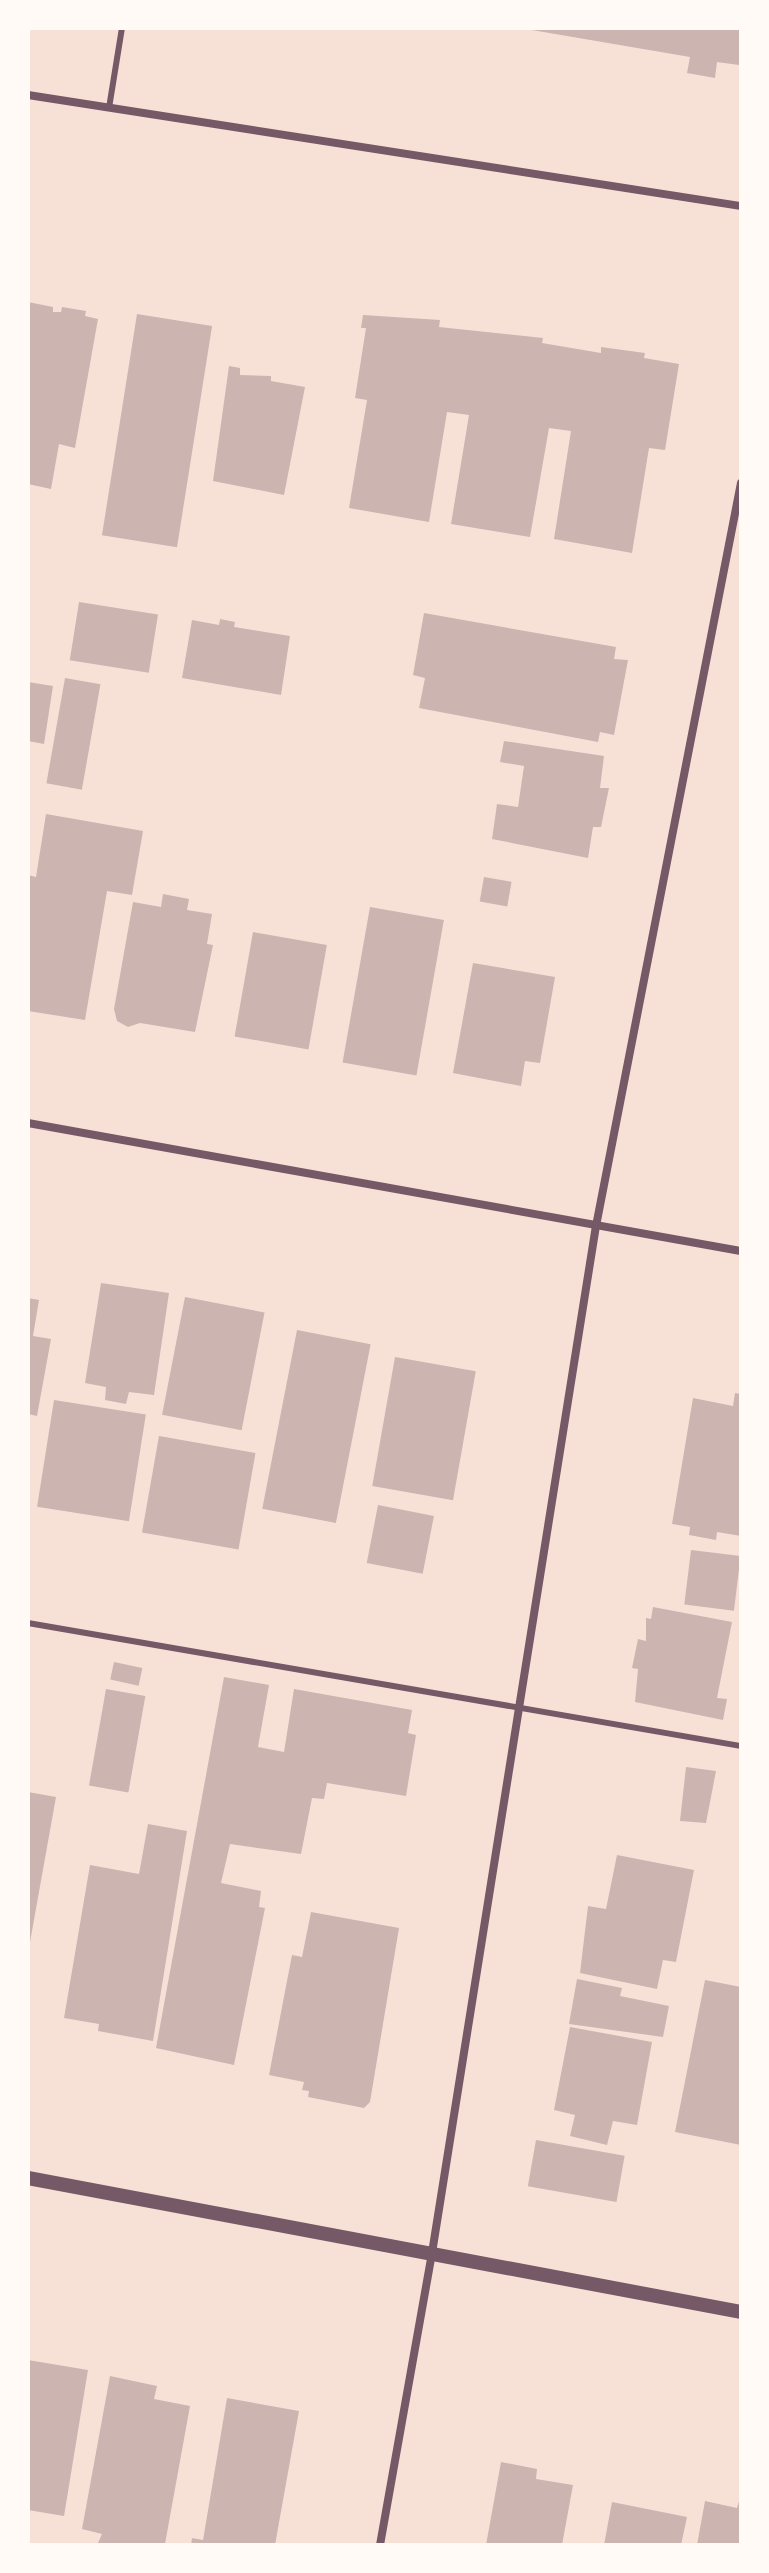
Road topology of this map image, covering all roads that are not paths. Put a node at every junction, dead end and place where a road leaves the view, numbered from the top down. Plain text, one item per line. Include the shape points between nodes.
1 (122, 28) edge
2 (28, 95) edge
3 (109, 108) junction
4 (741, 206) edge
5 (741, 483) edge
6 (28, 1123) edge
7 (596, 1226) junction
8 (741, 1251) edge
9 (28, 1623) edge
10 (519, 1708) junction
11 (741, 1746) edge
12 (28, 2178) edge
13 (432, 2253) junction
14 (741, 2312) edge
15 (380, 2545) edge

1 - 3 lane
2 - 3 street
3 - 4 street
5 - 7 street
6 - 7 street
7 - 8 street
7 - 10 street
9 - 10 lane
10 - 11 lane
10 - 13 street
12 - 13 street
13 - 14 street
13 - 15 street

